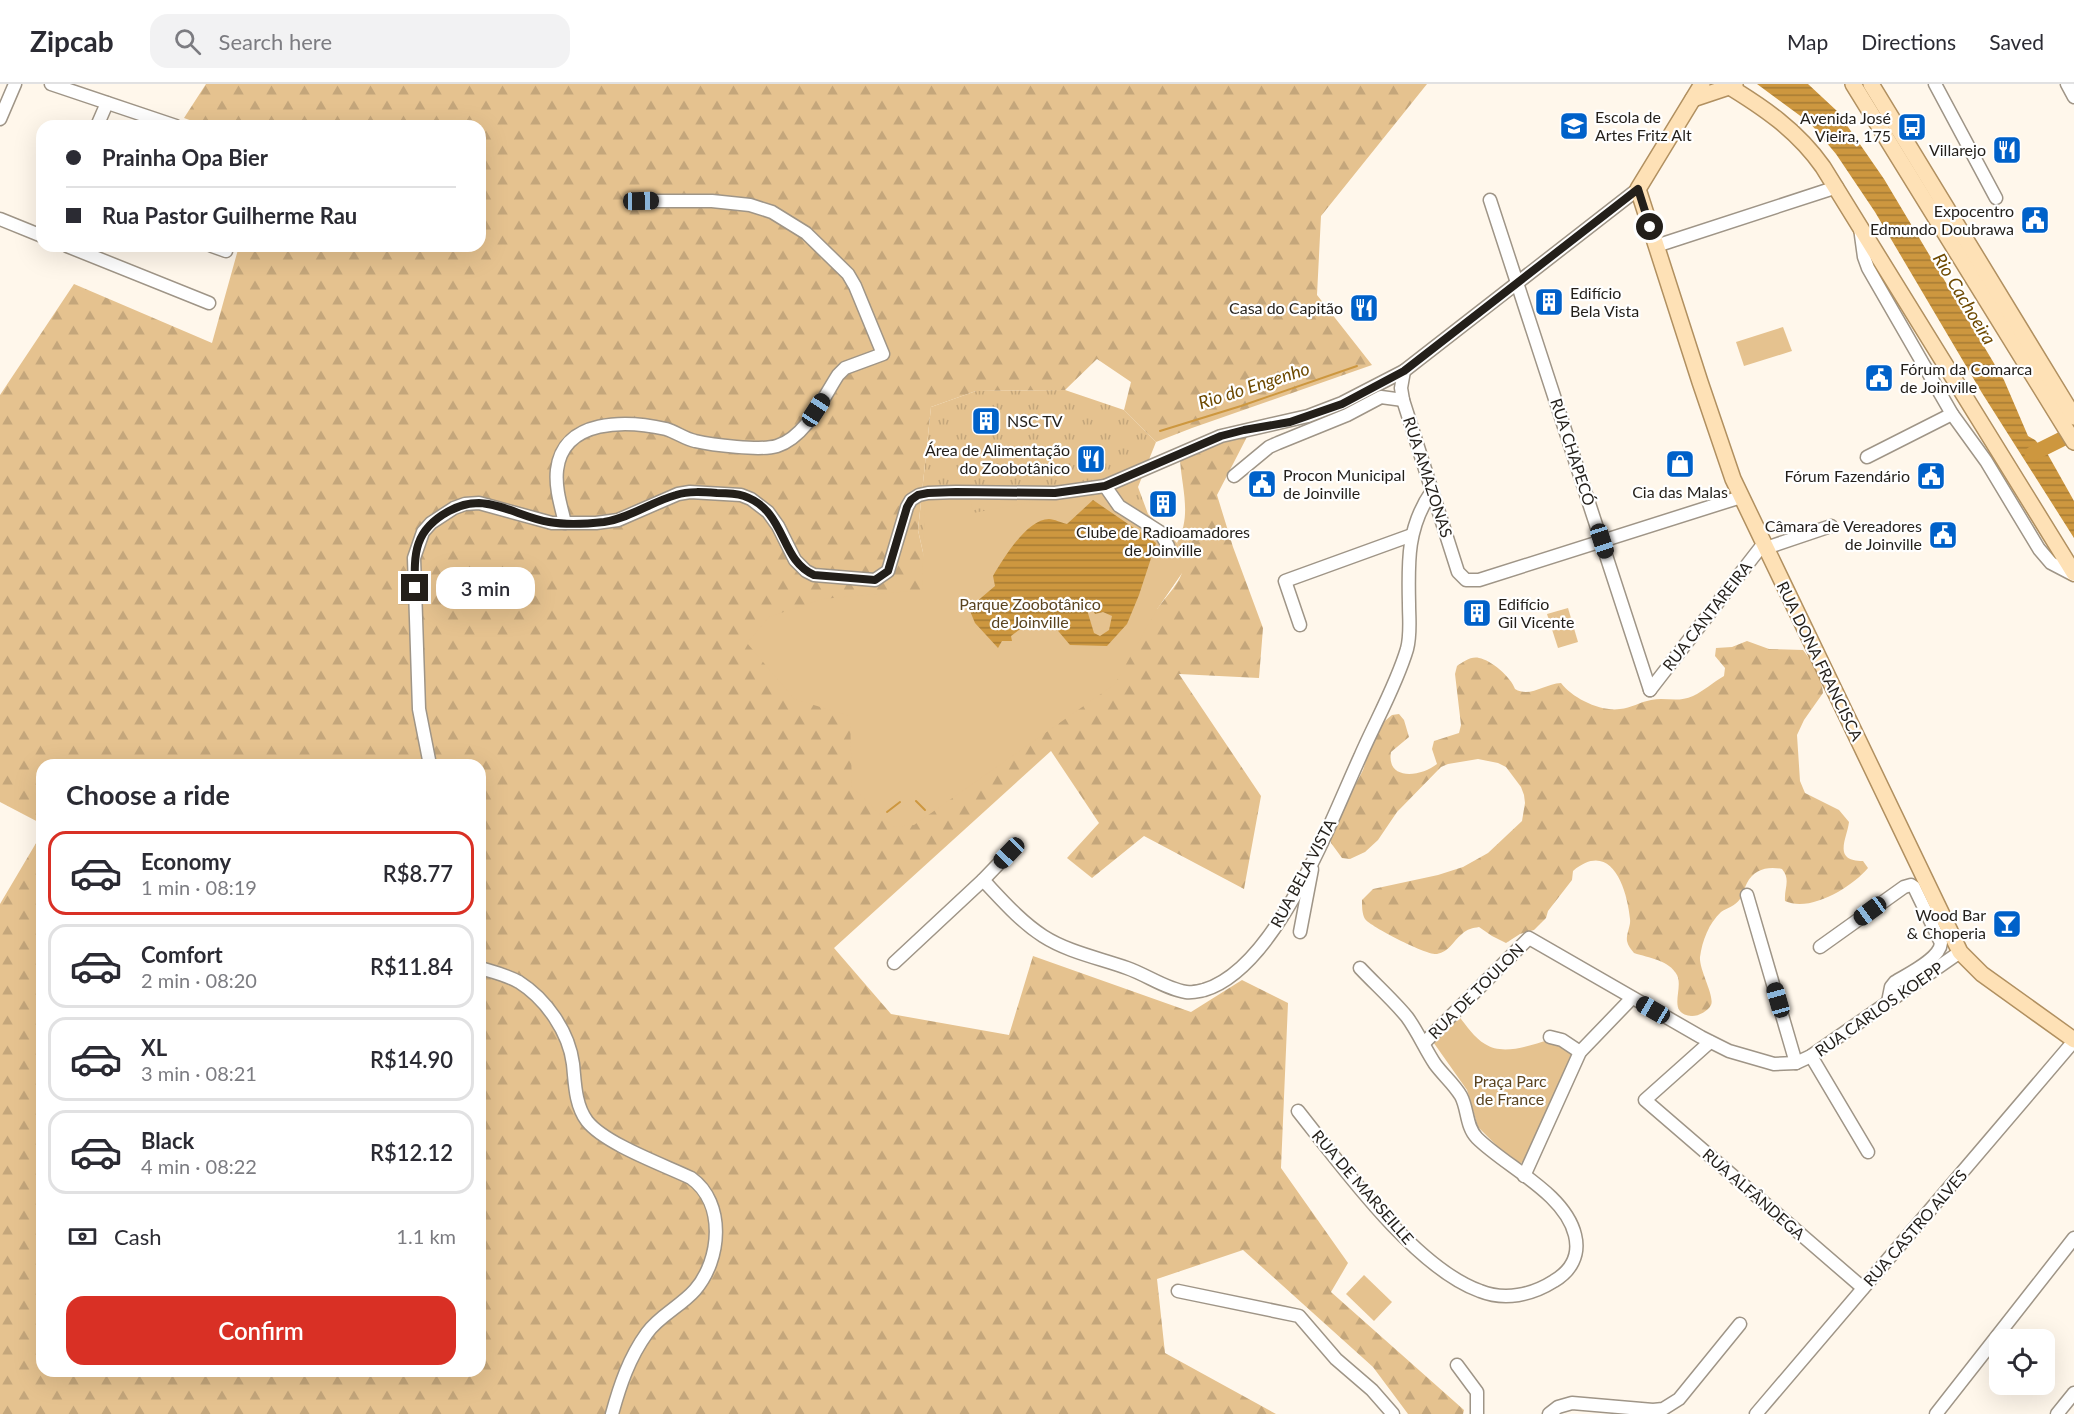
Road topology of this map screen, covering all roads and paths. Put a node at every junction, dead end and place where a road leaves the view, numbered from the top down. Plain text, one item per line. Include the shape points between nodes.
1 (15, 84) edge
2 (51, 84) edge
3 (1702, 84) edge
4 (1853, 84) edge
5 (1871, 84) edge
6 (1935, 84) edge
7 (2067, 84) edge
8 (1731, 85) edge
9 (2074, 97) edge
10 (1693, 99) junction
11 (106, 103) junction
12 (0, 119) edge
13 (99, 120) edge
14 (158, 120) edge
15 (1837, 187) junction
16 (1638, 189) junction
17 (1996, 198) dead end
18 (1490, 200) dead end
19 (641, 201) dead end
20 (0, 219) edge
21 (1860, 224) junction
22 (36, 234) edge
23 (1656, 246) junction
24 (82, 252) edge
25 (1518, 282) junction
26 (209, 303) dead end
27 (1404, 371) junction
28 (1371, 395) junction
29 (1403, 400) junction
30 (1326, 410) junction
31 (1952, 414) junction
32 (1308, 416) junction
33 (1323, 425) junction
34 (2072, 432) edge
35 (1989, 435) junction
36 (1867, 457) dead end
37 (1986, 461) junction
38 (1234, 476) dead end
39 (1105, 486) junction
40 (1432, 490) junction
41 (1741, 496) junction
42 (566, 524) junction
43 (1831, 526) dead end
44 (1412, 535) junction
45 (1602, 541) junction
46 (1168, 546) dead end
47 (1765, 546) junction
48 (2074, 574) edge
49 (1300, 624) dead end
50 (1650, 690) joint
51 (429, 759) edge
52 (1009, 853) dead end
53 (1315, 856) junction
54 (983, 880) junction
55 (1747, 895) dead end
56 (1300, 932) dead end
57 (1820, 948) dead end
58 (1960, 952) junction
59 (894, 963) dead end
60 (1360, 968) dead end
61 (486, 970) edge
62 (1632, 998) junction
63 (1888, 1002) junction
64 (1550, 1037) dead end
65 (2074, 1040) edge
66 (1710, 1042) junction
67 (1424, 1043) junction
68 (1580, 1052) junction
69 (1811, 1056) junction
70 (1796, 1063) junction
71 (1298, 1111) dead end
72 (1868, 1152) dead end
73 (1524, 1176) junction
74 (2074, 1238) edge
75 (1863, 1288) junction
76 (1178, 1291) dead end
77 (1740, 1324) dead end
78 (1456, 1365) dead end
79 (2074, 1394) edge
80 (612, 1414) edge
81 (1393, 1414) edge
82 (1477, 1414) edge
83 (1549, 1414) edge
84 (1756, 1414) edge
85 (1936, 1414) edge
86 (2057, 1414) edge

1 - 12 street
2 - 11 street
3 - 10 main road
4 - 34 main road
5 - 34 main road
6 - 17 street
7 - 9 street
8 - 10 main road
8 - 15 main road via 1797,136
10 - 16 main road
11 - 13 street
11 - 14 street
15 - 21 main road
15 - 23 street
16 - 23 main road, RUA DONA FRANCISCA
16 - 25 street
18 - 25 street, RUA CHAPECÓ
19 - 42 street via 750,205 772,212 806,233 848,274 883,354 845,368 803,427 777,447 760,449 694,441 644,425 609,425 582,431 570,439 557,468 556,483
20 - 22 street
21 - 31 street via 1868,268
21 - 35 main road
23 - 41 main road, RUA DONA FRANCISCA
24 - 26 street
25 - 27 street
25 - 45 street, RUA CHAPECÓ
27 - 28 street
27 - 29 street, RUA AMAZONAS
28 - 29 street
28 - 30 street
28 - 33 street
29 - 40 street, RUA AMAZONAS
30 - 32 street
30 - 33 street
31 - 36 street
31 - 37 street
32 - 33 street
32 - 39 street via 1221,436
33 - 38 street via 1269,447
35 - 37 street
35 - 48 main road
37 - 48 street via 2039,549 2051,563
39 - 42 street via 1055,493 918,495 907,507 888,571 882,577 867,580 806,571 795,560 768,512 741,495 678,494 618,519
39 - 46 street via 1119,506 1160,532
40 - 44 street, RUA BELA VISTA via 1417,516
40 - 45 street, RUA AMAZONAS via 1458,572 1466,580 1479,580
41 - 45 street
41 - 47 main road, RUA DONA FRANCISCA
42 - 51 street via 472,503 443,514 423,532 414,558 419,709
43 - 47 street
44 - 49 street via 1285,581
44 - 53 street, RUA BELA VISTA via 1406,651
45 - 50 street, RUA CHAPECÓ
47 - 50 street, RUA CANTAREIRA
47 - 58 main road, RUA DONA FRANCISCA
52 - 54 street
53 - 54 street, RUA BELA VISTA via 1284,916 1258,951 1222,981 1189,992 1044,937
53 - 56 street
54 - 59 street
55 - 70 street
57 - 63 street via 1904,887 1914,887 1941,947 1933,958 1895,982
58 - 63 street, RUA CARLOS KOEPP
58 - 65 main road, RUA DONA FRANCISCA via 1982,974
60 - 67 street, RUA DE MARSEILLE via 1400,1009
61 - 80 street via 519,982 560,1025 569,1046 580,1110 588,1122 601,1134 691,1178 701,1185 712,1204 714,1249 703,1280 642,1339 629,1363
62 - 66 street
62 - 67 street, RUA DE TOULON via 1529,938
62 - 68 street
63 - 69 street, RUA CARLOS KOEPP
64 - 68 street
65 - 75 street, RUA CASTRO ALVES
66 - 70 street via 1761,1061
66 - 75 street, RUA ALFÂNDEGA via 1645,1100
67 - 73 street, RUA DE MARSEILLE via 1461,1095 1474,1134
68 - 73 street
69 - 70 street, RUA CARLOS KOEPP
69 - 72 street
71 - 73 street, RUA DE MARSEILLE via 1366,1196 1406,1237 1459,1281 1492,1295 1519,1295 1543,1287 1566,1272 1575,1258 1575,1237 1568,1218
74 - 85 street
75 - 84 street, RUA CASTRO ALVES
76 - 81 street via 1299,1316 1336,1359
77 - 83 street via 1679,1399 1663,1409 1572,1403
78 - 82 street via 1477,1392
79 - 86 street

